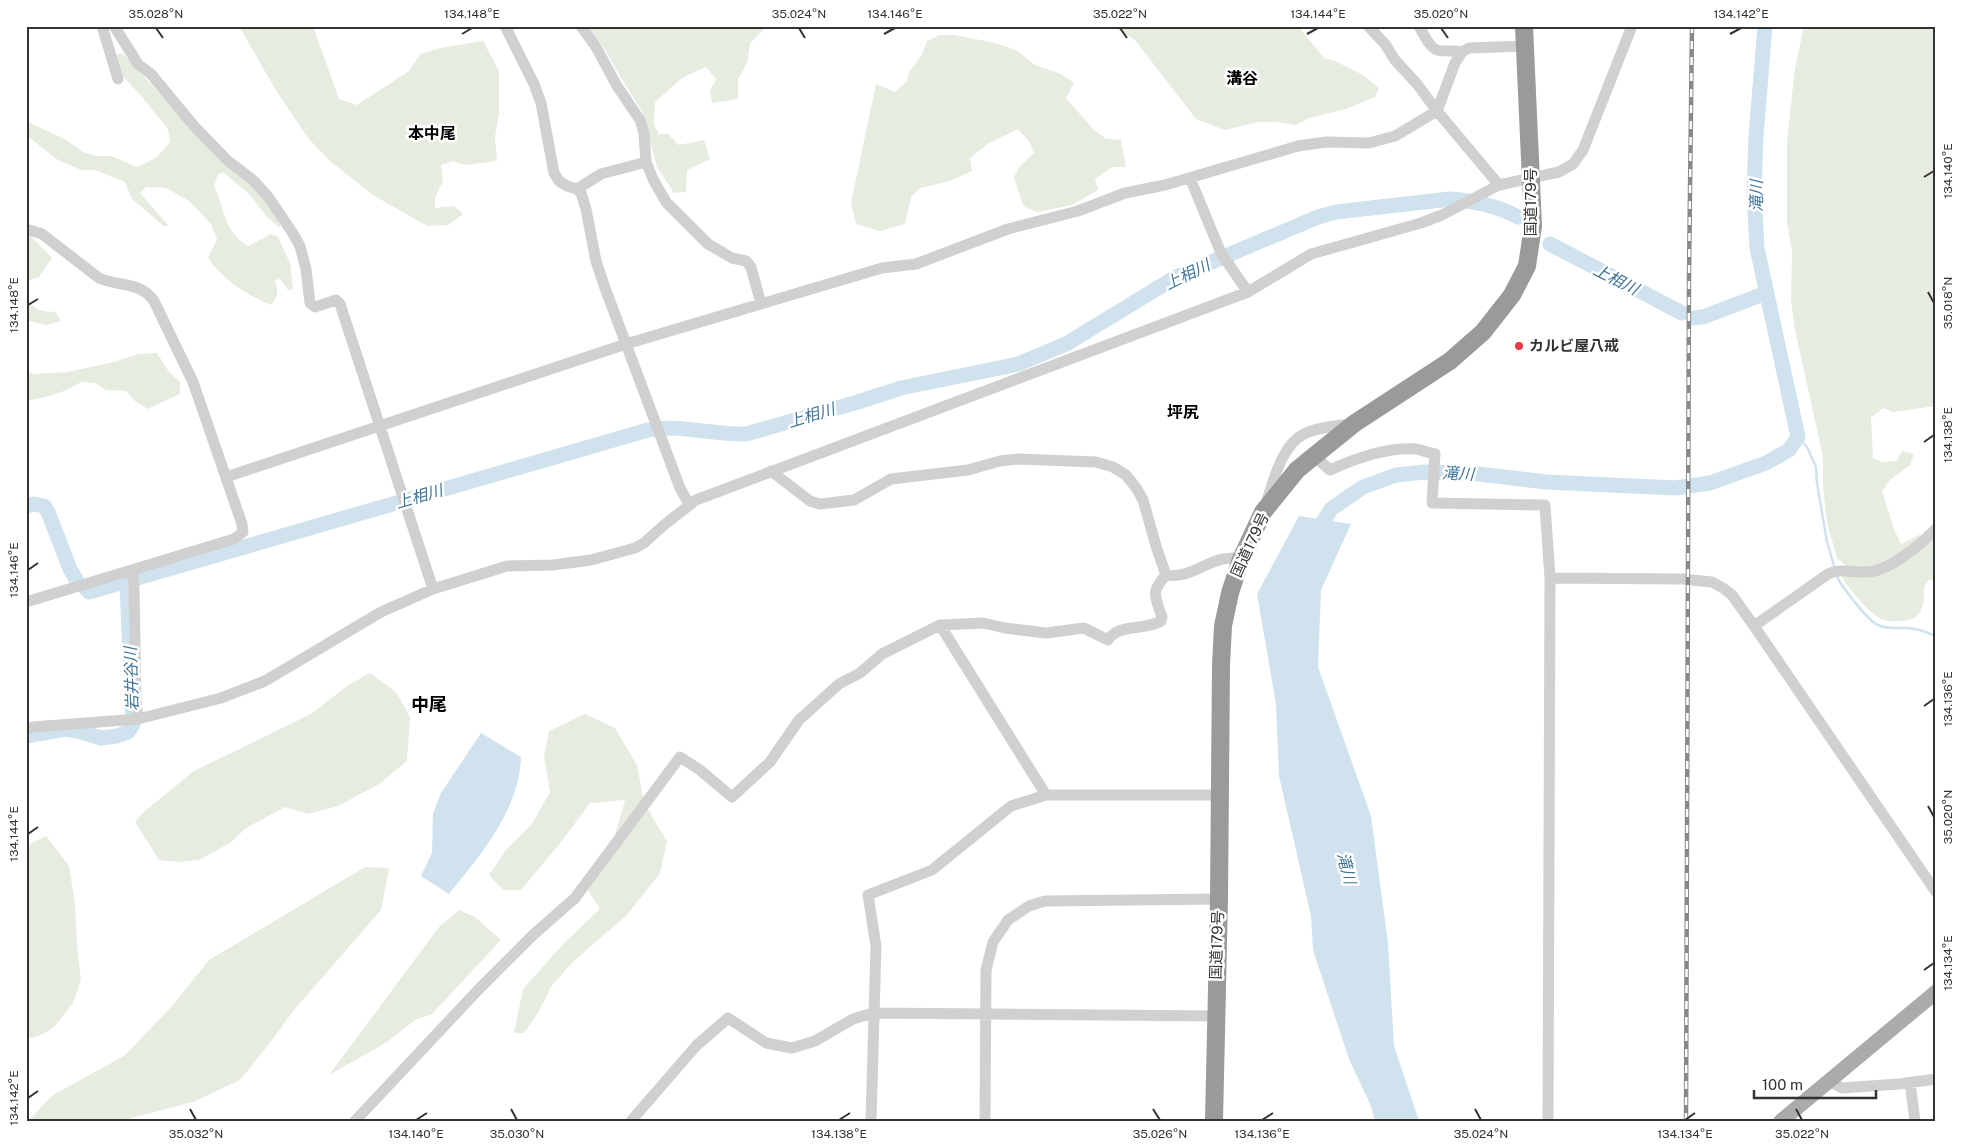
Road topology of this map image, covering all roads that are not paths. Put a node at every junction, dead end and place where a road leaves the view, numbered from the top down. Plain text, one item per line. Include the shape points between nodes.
1 (102, 26) edge
2 (114, 26) edge
3 (504, 26) edge
4 (581, 26) edge
5 (1368, 26) edge
6 (1419, 26) edge
7 (1524, 26) edge
8 (1632, 26) edge
9 (1525, 46) junction
10 (1462, 52) junction
11 (118, 79) dead end
12 (1437, 111) junction
13 (646, 162) junction
14 (1532, 176) junction
15 (1190, 178) junction
16 (1499, 184) junction
17 (577, 188) junction
18 (26, 229) edge
19 (1248, 292) junction
20 (761, 304) junction
21 (626, 344) junction
22 (1355, 423) junction
23 (380, 426) junction
24 (1314, 456) junction
25 (771, 472) junction
26 (226, 477) junction
27 (689, 504) junction
28 (1263, 512) junction
29 (1936, 529) edge
30 (1241, 559) junction
31 (1166, 575) junction
32 (133, 576) junction
33 (1550, 578) junction
34 (433, 590) junction
35 (26, 602) edge
36 (940, 625) junction
37 (1754, 626) junction
38 (135, 719) junction
39 (26, 729) edge
40 (1046, 795) junction
41 (1220, 795) junction
42 (1936, 892) edge
43 (1219, 899) junction
44 (1936, 992) edge
45 (873, 1013) junction
46 (985, 1014) junction
47 (1215, 1016) junction
48 (1936, 1078) edge
49 (1828, 1080) junction
50 (1910, 1083) junction
51 (355, 1121) edge
52 (630, 1121) edge
53 (871, 1121) edge
54 (985, 1121) edge
55 (1214, 1121) edge
56 (1548, 1121) edge
57 (1781, 1121) edge
58 (1915, 1121) edge

1 - 11 street
2 - 23 street via 138,64 151,74 194,126 227,160 254,180 268,198 300,246 310,303 315,306 336,300 340,304
3 - 17 street via 541,102 554,173 559,181
4 - 13 street via 640,120
5 - 12 street
6 - 10 street via 1434,48
7 - 9 highway, 国道179号
8 - 14 street via 1583,150 1573,164 1559,172
9 - 10 street via 1469,48
9 - 14 highway, 国道179号
10 - 12 street
12 - 15 street via 1395,136 1369,143 1326,142 1298,146
12 - 16 street
13 - 17 street via 608,171
13 - 20 street via 666,202 708,244 732,258 746,261 751,267
14 - 16 street
14 - 22 highway, 国道179号 via 1533,226 1527,266 1512,295 1483,332 1450,361
15 - 19 street via 1224,257
15 - 20 street via 1125,193 1078,211 1008,229 916,264 882,268
16 - 19 street via 1421,223 1311,254
17 - 21 street via 586,209 605,288
18 - 26 street via 42,234 99,278 148,292 193,382
19 - 25 street
20 - 21 street
21 - 23 street
21 - 27 street via 680,488
22 - 24 highway, 国道179号
22 - 28 street via 1303,434 1289,448 1275,475
23 - 26 street
23 - 34 street
24 - 28 highway, 国道179号 via 1297,470
24 - 33 street via 1330,470 1352,460 1416,449 1435,454 1432,503 1545,505
25 - 27 street
25 - 31 street via 810,501 820,504 854,500 890,479 968,470 1000,461 1096,462 1126,475 1137,489
26 - 32 street via 242,524 240,536
27 - 34 street via 635,548 591,560 507,566
28 - 30 highway, 国道179号
29 - 37 street via 1919,545 1881,568 1869,572 1838,570 1828,574
30 - 31 street via 1227,557 1189,572
30 - 41 highway, 国道179号 via 1223,626
31 - 36 street via 1155,591 1162,617 1160,621 1121,630 1108,640 1084,628 1046,633 983,623
32 - 35 street
32 - 38 street
33 - 37 street via 1712,582 1732,595
33 - 56 street
34 - 38 street via 380,612 265,681 221,698
36 - 40 street
36 - 51 street via 882,654 860,673 839,684 799,720 770,762 732,797 680,757 575,898 478,990
37 - 42 street
38 - 39 street
40 - 41 street
40 - 45 street via 1011,806 932,870 868,894 876,946
41 - 43 highway, 国道179号
43 - 46 street via 1044,901 1029,906 1008,920 993,942 986,970
43 - 47 highway, 国道179号
44 - 49 main road
45 - 46 street
45 - 52 street via 853,1019 815,1041 792,1048 766,1043 728,1018 696,1046
45 - 53 street
46 - 47 street
46 - 54 street
47 - 55 highway, 国道179号
48 - 50 street
49 - 50 street via 1842,1088
49 - 57 main road
50 - 58 street

